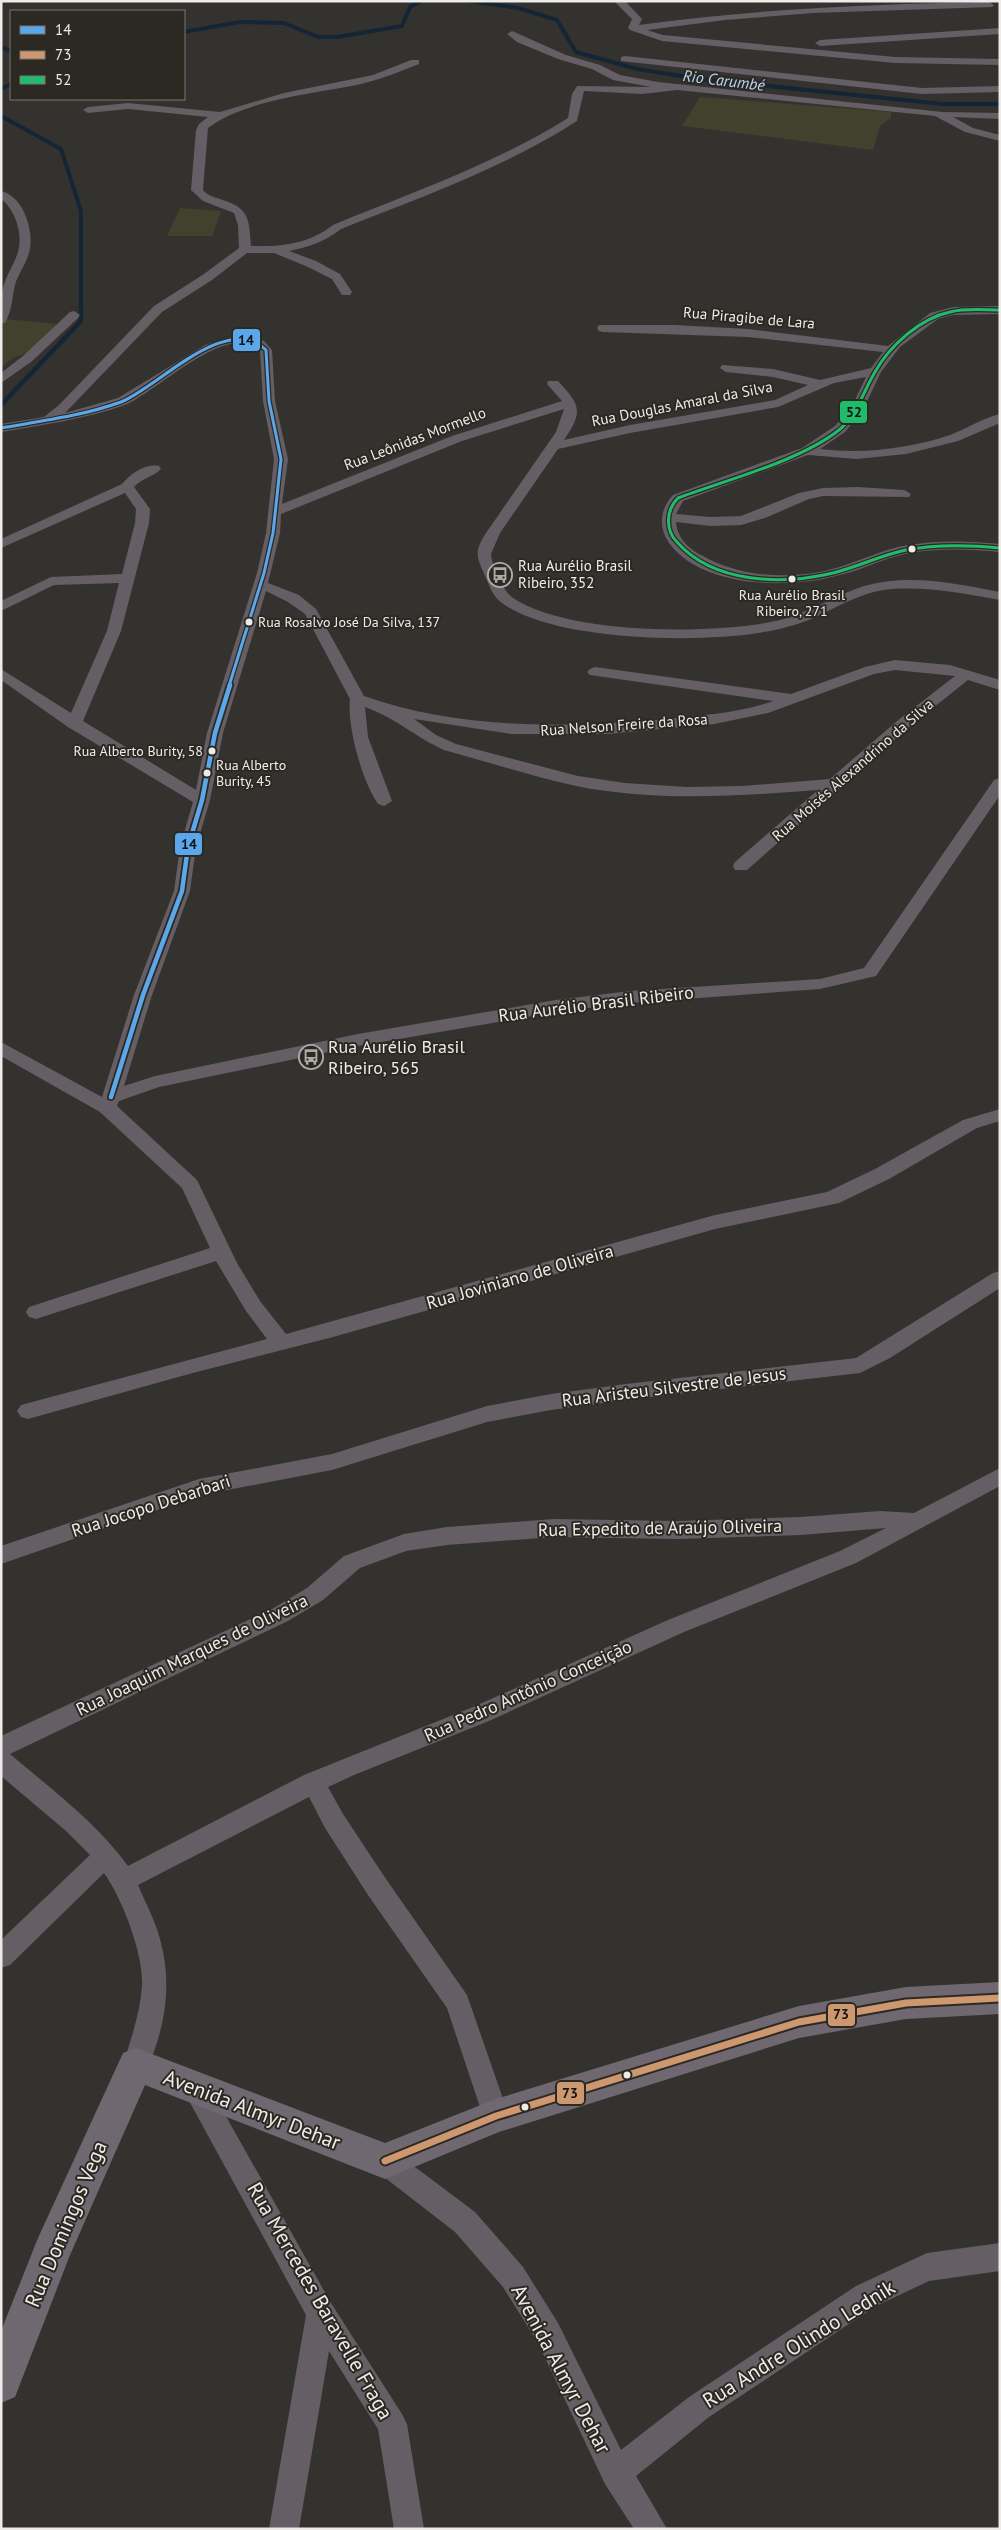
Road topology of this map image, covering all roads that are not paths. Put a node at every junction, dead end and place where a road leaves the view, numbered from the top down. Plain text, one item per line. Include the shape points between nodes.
1 (619, 1) edge
2 (914, 4) edge
3 (990, 5) dead end
4 (932, 27) junction
5 (633, 28) junction
6 (1000, 31) edge
7 (512, 34) dead end
8 (706, 40) junction
9 (625, 60) dead end
10 (415, 62) dead end
11 (958, 62) junction
12 (1000, 62) edge
13 (678, 87) junction
14 (1000, 89) edge
15 (88, 110) dead end
16 (938, 113) junction
17 (221, 114) junction
18 (1000, 116) edge
19 (1000, 138) edge
20 (1, 194) edge
21 (16, 208) junction
22 (1, 210) edge
23 (245, 249) junction
24 (275, 250) junction
25 (346, 292) dead end
26 (1000, 310) edge
27 (74, 315) dead end
28 (1, 320) edge
29 (604, 328) dead end
30 (891, 350) junction
31 (726, 368) dead end
32 (875, 371) junction
33 (1, 379) edge
34 (553, 384) dead end
35 (821, 384) junction
36 (570, 404) junction
37 (1000, 418) edge
38 (45, 421) junction
39 (1, 428) edge
40 (551, 447) junction
41 (807, 451) junction
42 (154, 469) dead end
43 (127, 487) junction
44 (904, 494) dead end
45 (274, 512) junction
46 (669, 514) junction
47 (1, 544) edge
48 (1000, 548) edge
49 (128, 578) junction
50 (260, 585) junction
51 (980, 592) junction
52 (1000, 596) edge
53 (1, 607) edge
54 (1000, 610) edge
55 (595, 672) dead end
56 (1, 673) edge
57 (967, 674) junction
58 (1000, 685) edge
59 (358, 699) junction
60 (795, 700) junction
61 (392, 711) junction
62 (74, 724) junction
63 (1000, 783) edge
64 (834, 784) junction
65 (202, 800) junction
66 (384, 801) dead end
67 (741, 866) dead end
68 (1, 1048) edge
69 (109, 1103) junction
70 (1000, 1115) edge
71 (221, 1252) junction
72 (1000, 1278) edge
73 (36, 1312) dead end
74 (281, 1342) junction
75 (28, 1411) dead end
76 (332, 1462) joint
77 (1000, 1476) edge
78 (926, 1516) junction
79 (404, 1543) joint
80 (1, 1555) edge
81 (1, 1747) edge
82 (1, 1762) edge
83 (313, 1782) junction
84 (106, 1855) junction
85 (124, 1880) junction
86 (1, 1957) edge
87 (1000, 1998) edge
88 (136, 2065) junction
89 (196, 2086) junction
90 (496, 2116) junction
91 (385, 2161) junction
92 (1000, 2256) edge
93 (321, 2313) junction
94 (1, 2384) edge
95 (616, 2473) junction
96 (284, 2529) edge
97 (409, 2529) edge
98 (652, 2529) edge

1 - 5 street via 638,19
2 - 3 street
2 - 4 street
2 - 5 street via 702,18
4 - 6 street
4 - 8 street via 814,43
4 - 11 street
5 - 8 street via 662,38
7 - 13 street via 617,78
8 - 11 street via 895,60
9 - 14 street via 922,91
10 - 17 street via 377,77
11 - 12 street
13 - 16 street
13 - 24 street via 642,91 581,88 573,119 548,135 485,167 337,227 306,244
15 - 17 street via 128,106
16 - 18 street
16 - 19 street via 969,130
17 - 23 street via 208,121 201,131 196,190 206,199 238,211 242,217
20 - 21 street
21 - 22 street
21 - 28 street via 25,241
23 - 24 street
23 - 38 street via 166,304 64,408
24 - 25 street via 336,276
26 - 30 street via 954,311 934,316 901,338
27 - 33 street
29 - 30 street, Rua Piragibe de Lara via 678,328
30 - 32 street
31 - 35 street
32 - 35 street, Rua Douglas Amaral da Silva via 841,376
32 - 41 street via 858,407 845,423
34 - 36 street
35 - 40 street, Rua Douglas Amaral da Silva via 778,403 630,429
36 - 40 street via 569,419
36 - 45 street, Rua Leônidas Mormello via 527,414 404,458
37 - 41 street via 958,437 904,451 843,455
38 - 39 street
38 - 45 street via 94,411 123,400 202,350 239,340 257,343 266,350 269,401 281,460
40 - 51 street via 484,549 500,593 525,610 556,619 634,632 720,632 782,624 806,617 850,594 884,586 926,585
41 - 46 street via 686,494 673,502
42 - 43 street via 135,477
43 - 47 street
43 - 49 street via 141,504 144,514
44 - 46 street via 842,490 814,494 735,522
45 - 50 street via 274,533
46 - 48 street via 673,539 682,549 729,572 769,579 831,574 906,550 963,545
49 - 53 street via 44,583
49 - 62 street via 114,631
50 - 59 street via 285,593 311,612
50 - 65 street via 215,733
51 - 52 street
51 - 54 street
55 - 60 street
56 - 62 street
57 - 58 street
57 - 60 street via 930,667 883,666
57 - 64 street, Rua Moisés Alexandrino da Silva
59 - 61 street
59 - 66 street via 357,720
60 - 61 street, Rua Nelson Freire da Rosa via 714,719 591,730 511,729
61 - 64 street via 430,738 450,747 608,786 705,792
62 - 65 street via 166,782
63 - 69 street, Rua Aurélio Brasil Ribeiro via 870,972 820,984 630,997 556,1006 358,1040 156,1082
64 - 67 street, Rua Moisés Alexandrino da Silva
65 - 69 street via 188,848 182,891 143,995
68 - 69 street
69 - 71 street via 190,1186
70 - 74 street, Rua Joviniano de Oliveira via 970,1124 832,1198 716,1222
71 - 73 street
71 - 74 street via 253,1306
72 - 76 street, Rua Aristeu Silvestre de Jesus via 860,1365 551,1402 487,1414
74 - 75 street, Rua Joviniano de Oliveira
76 - 80 street, Rua Jocopo Debarbari via 199,1487
77 - 78 street, Rua Pedro Antônio Conceição
78 - 79 street, Rua Expedito de Araújo Oliveira via 801,1526 686,1530 554,1528 447,1536
78 - 83 street, Rua Pedro Antônio Conceição via 848,1557 676,1626 481,1714
79 - 81 street, Rua Joaquim Marques de Oliveira via 352,1562 315,1594 280,1615
82 - 84 street via 75,1824
83 - 85 street, Rua Pedro Antônio Conceição
83 - 90 street via 376,1887 458,2003
84 - 85 street
84 - 86 street
85 - 88 street via 147,1938 155,1984 150,2021
87 - 90 street via 906,2003 799,2022
88 - 89 street, Avenida Almyr Dehar
88 - 94 street, Rua Domingos Vega via 52,2251
89 - 91 street, Avenida Almyr Dehar via 257,2113
89 - 93 street, Rua Mercedes Baravelle Fraga
90 - 91 street
91 - 95 street, Avenida Almyr Dehar via 465,2222 513,2277 548,2333
92 - 95 street, Rua Andre Olindo Lednik via 927,2267 866,2296 699,2407
93 - 96 street
93 - 97 street, Rua Mercedes Baravelle Fraga via 392,2424
95 - 98 street, Avenida Almyr Dehar

